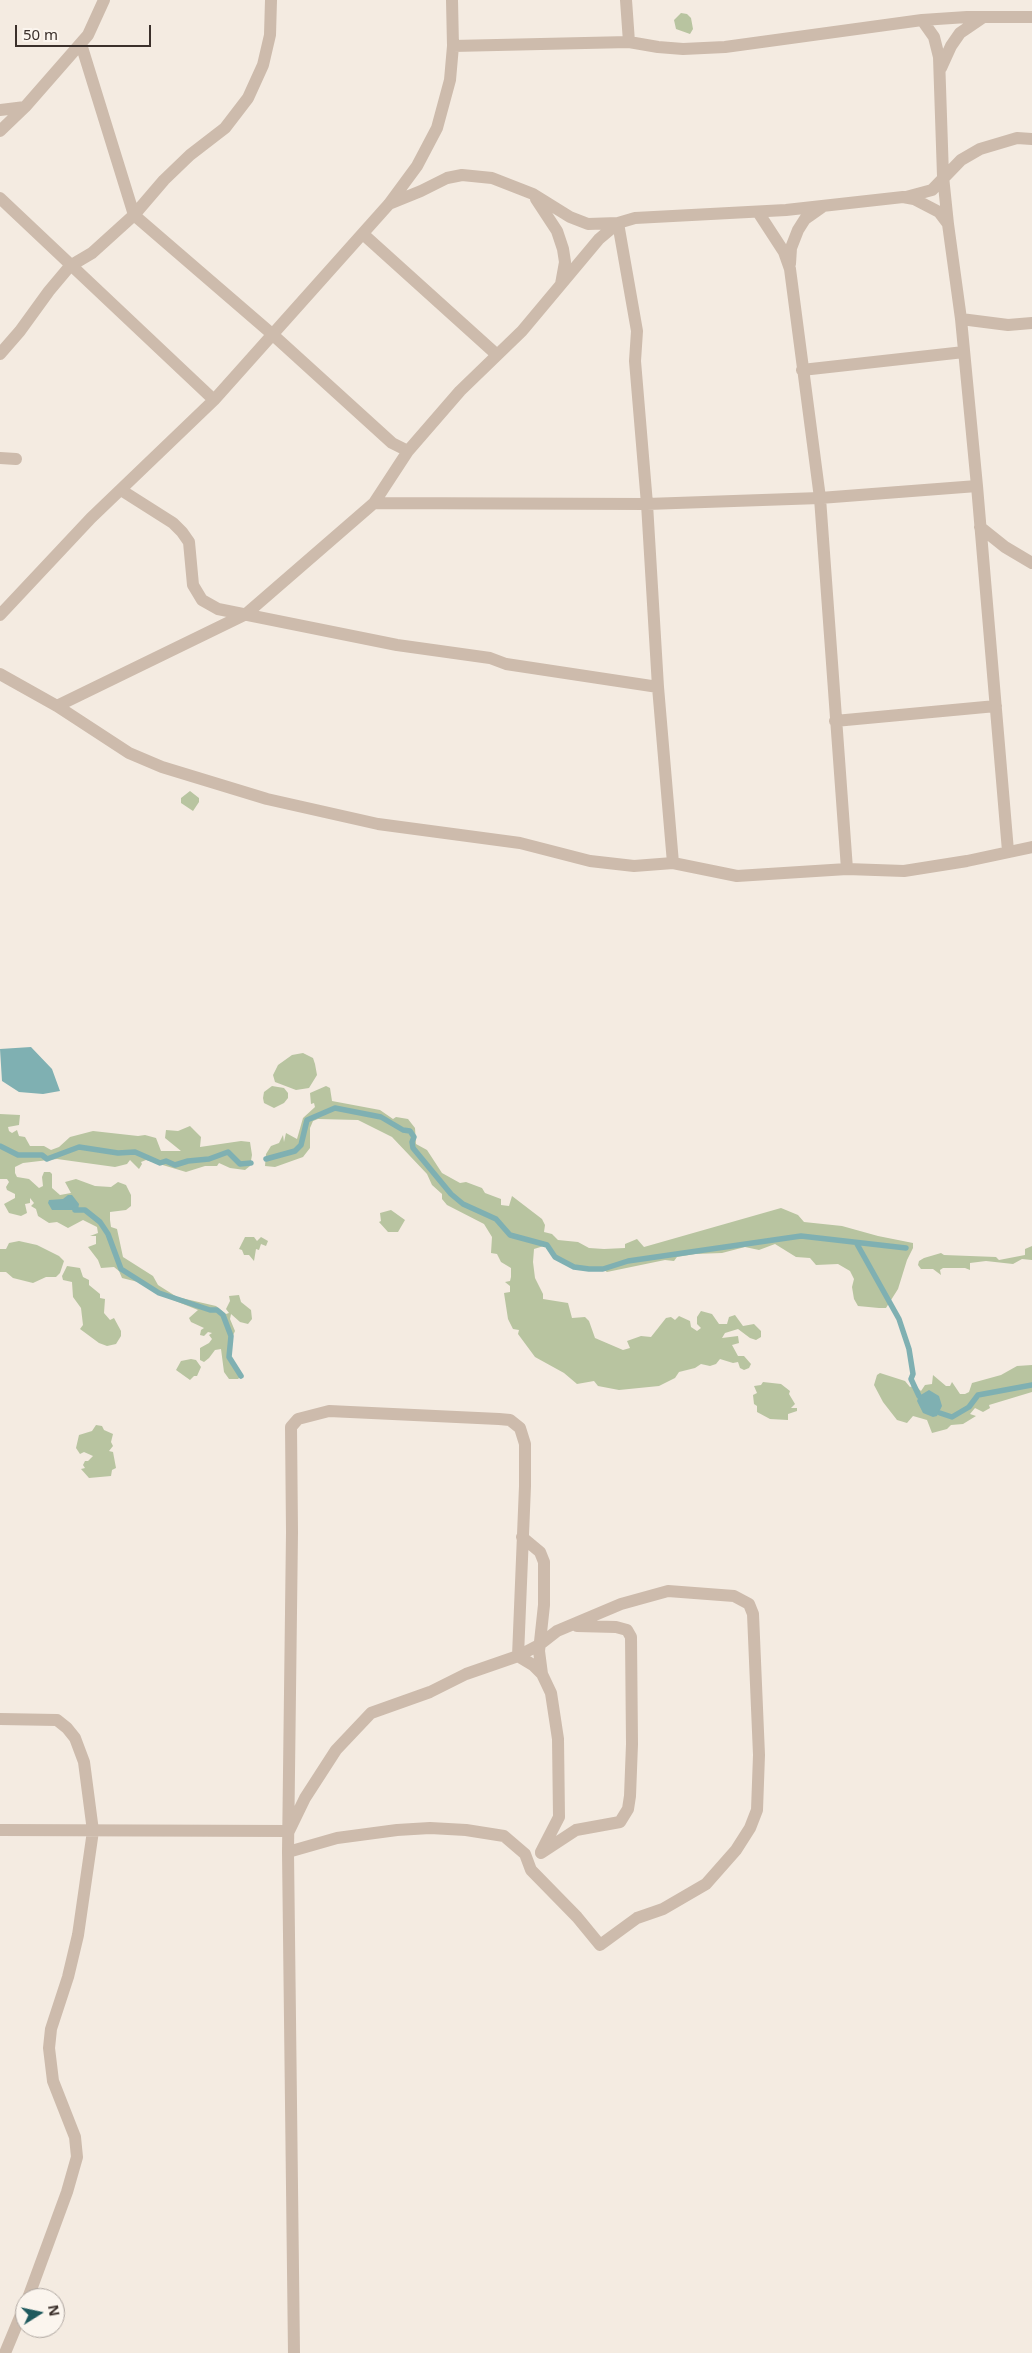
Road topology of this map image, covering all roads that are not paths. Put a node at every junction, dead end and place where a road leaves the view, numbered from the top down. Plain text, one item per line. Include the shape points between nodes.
1 (104, 0) edge
2 (271, 0) edge
3 (452, 0) edge
4 (626, 0) edge
5 (984, 17) junction
6 (1032, 17) edge
7 (922, 20) junction
8 (629, 42) junction
9 (81, 44) junction
10 (453, 46) junction
11 (940, 71) junction
12 (25, 107) junction
13 (0, 110) edge
14 (0, 131) edge
15 (1032, 139) edge
16 (943, 176) junction
17 (533, 194) junction
18 (904, 197) junction
19 (0, 198) edge
20 (389, 204) junction
21 (828, 205) junction
22 (758, 212) junction
23 (134, 215) junction
24 (618, 223) junction
25 (948, 224) junction
26 (363, 234) junction
27 (70, 266) junction
28 (790, 270) junction
29 (561, 284) junction
30 (961, 319) junction
31 (1032, 323) edge
32 (272, 334) junction
33 (964, 352) junction
34 (0, 354) edge
35 (496, 354) junction
36 (802, 370) junction
37 (214, 400) junction
38 (408, 451) junction
39 (0, 458) edge
40 (16, 459) dead end
41 (977, 486) junction
42 (121, 490) junction
43 (820, 498) junction
44 (374, 503) junction
45 (647, 504) junction
46 (980, 527) junction
47 (1032, 562) edge
48 (246, 614) junction
49 (0, 615) edge
50 (0, 674) edge
51 (658, 687) junction
52 (57, 706) junction
53 (996, 706) junction
54 (835, 721) junction
55 (1032, 847) edge
56 (1008, 851) junction
57 (673, 863) junction
58 (847, 869) junction
59 (522, 1537) junction
60 (572, 1626) junction
61 (539, 1645) junction
62 (518, 1656) junction
63 (542, 1674) junction
64 (0, 1719) edge
65 (0, 1830) edge
66 (93, 1831) junction
67 (289, 1831) junction
68 (288, 1852) junction
69 (541, 1853) junction
70 (531, 1870) junction
71 (32, 2288) edge
72 (15, 2330) edge
73 (6, 2353) edge
74 (294, 2353) edge

1 - 9 street
2 - 23 street via 270,35 263,66 248,98 225,128 164,180
3 - 10 street
4 - 8 street
5 - 6 street
5 - 7 street
5 - 11 street via 960,33
7 - 8 street via 725,47 683,49
7 - 11 street via 934,37
8 - 10 street
9 - 12 street
9 - 23 street
10 - 20 street via 450,80 437,128 418,166
11 - 16 street
12 - 13 street
12 - 14 street
15 - 16 street via 1017,138 980,149
16 - 18 street via 932,190
16 - 25 street
17 - 20 street via 492,178 462,175 447,178
17 - 24 street via 570,218 588,224
17 - 29 street via 563,249 565,262
18 - 21 street
18 - 25 street via 939,212
19 - 27 street
20 - 26 street
21 - 22 street
21 - 28 street via 812,213 798,230 791,248
22 - 24 street via 635,218
22 - 28 street via 784,252
23 - 27 street via 92,253
23 - 32 street
24 - 29 street
24 - 45 street via 637,331 635,361
25 - 30 street
26 - 32 street
26 - 35 street
27 - 34 street
27 - 37 street
28 - 36 street
29 - 35 street via 522,331
30 - 31 street via 1008,325
30 - 33 street
32 - 37 street
32 - 38 street via 392,443
33 - 36 street
33 - 41 street
35 - 38 street
36 - 43 street
37 - 42 street
38 - 44 street
39 - 40 street
41 - 43 street
41 - 46 street
42 - 48 street via 182,532 189,542 193,585 202,600 218,609
42 - 49 street
43 - 45 street
43 - 54 street
44 - 45 street
44 - 48 street
45 - 51 street
46 - 47 street via 1005,547
46 - 53 street
48 - 51 street via 397,645
48 - 52 street
50 - 52 street
51 - 57 street
52 - 57 street via 129,752 162,768 267,799 378,824 520,843 590,861 634,866
53 - 54 street
53 - 56 street
54 - 58 street
55 - 56 street
56 - 58 street via 904,871
57 - 58 street via 737,876
59 - 61 street via 540,1552 544,1562
59 - 62 street
59 - 67 street via 524,1444 520,1428 510,1420 329,1411 298,1419 291,1427
60 - 61 street via 557,1631
60 - 69 street via 616,1627 626,1630 631,1637 630,1796 628,1809 620,1822 576,1830
60 - 70 street via 621,1604 668,1591 734,1596 749,1604 754,1614 759,1755 757,1810 736,1850 706,1884 663,1909 637,1918 600,1945
61 - 62 street
61 - 63 street
62 - 63 street
62 - 67 street via 371,1714 336,1750 305,1798
63 - 69 street via 551,1693 558,1739 558,1817
64 - 66 street via 57,1720 67,1728 84,1762
65 - 66 street
66 - 67 street
66 - 71 street via 78,1936 51,2029 49,2048 53,2081 75,2137 77,2156
67 - 68 street
68 - 70 street via 337,1838 430,1828 466,1830 504,1836 525,1854
68 - 74 street
69 - 70 street
72 - 73 street

